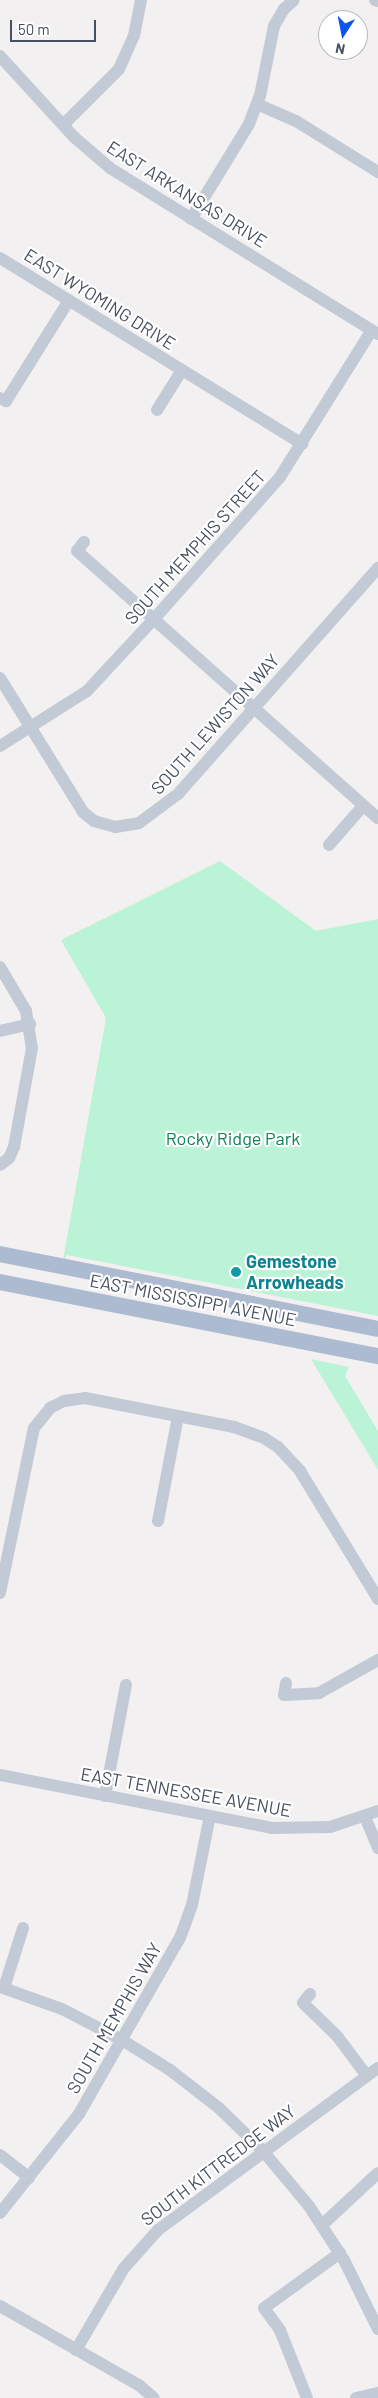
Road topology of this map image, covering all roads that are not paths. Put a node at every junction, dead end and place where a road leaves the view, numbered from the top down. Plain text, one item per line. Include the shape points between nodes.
1 (140, 0) edge
2 (294, 0) edge
3 (0, 56) edge
4 (257, 104) junction
5 (64, 125) junction
6 (378, 172) edge
7 (192, 219) junction
8 (0, 258) edge
9 (68, 300) junction
10 (375, 332) edge
11 (182, 370) junction
12 (0, 398) edge
13 (157, 410) dead end
14 (302, 444) junction
15 (84, 542) dead end
16 (378, 568) edge
17 (154, 619) junction
18 (0, 678) edge
19 (254, 708) junction
20 (30, 728) junction
21 (0, 746) edge
22 (364, 806) junction
23 (378, 818) edge
24 (329, 845) dead end
25 (0, 967) edge
26 (30, 1024) junction
27 (0, 1030) edge
28 (0, 1165) edge
29 (0, 1254) edge
30 (0, 1282) edge
31 (378, 1329) edge
32 (378, 1356) edge
33 (178, 1416) junction
34 (158, 1521) dead end
35 (0, 1593) edge
36 (378, 1599) edge
37 (378, 1660) edge
38 (286, 1683) dead end
39 (126, 1686) dead end
40 (0, 1776) edge
41 (105, 1796) junction
42 (378, 1811) edge
43 (210, 1816) junction
44 (366, 1817) junction
45 (378, 1848) edge
46 (23, 1928) dead end
47 (2, 1987) edge
48 (310, 1994) dead end
49 (122, 2040) junction
50 (378, 2068) edge
51 (367, 2076) junction
52 (263, 2151) junction
53 (0, 2155) edge
54 (378, 2173) edge
55 (29, 2178) junction
56 (0, 2213) edge
57 (322, 2225) junction
58 (340, 2253) junction
59 (0, 2306) edge
60 (378, 2329) edge
61 (76, 2350) junction
62 (378, 2393) edge
63 (154, 2398) edge
64 (307, 2398) edge
65 (356, 2398) edge

1 - 5 street via 134,36 119,69
2 - 4 street via 274,26
3 - 5 street, EAST ARKANSAS DRIVE
4 - 6 street via 296,121
4 - 7 street via 241,139
5 - 7 street, EAST ARKANSAS DRIVE via 110,168
7 - 10 street, EAST ARKANSAS DRIVE
8 - 9 street, EAST WYOMING DRIVE
9 - 11 street, EAST WYOMING DRIVE
9 - 12 street via 6,402
10 - 14 street, SOUTH MEMPHIS STREET
11 - 13 street, EAST WYOMING DRIVE
11 - 14 street, EAST WYOMING DRIVE
14 - 17 street, SOUTH MEMPHIS STREET via 270,489
15 - 17 street via 77,551
16 - 19 street, SOUTH LEWISTON WAY
17 - 19 street
17 - 20 street, SOUTH MEMPHIS STREET via 87,691
18 - 20 street, SOUTH LEWISTON WAY
19 - 20 street, SOUTH LEWISTON WAY via 162,808 139,823 126,827 104,825 83,812
19 - 22 street
20 - 21 street, SOUTH MEMPHIS STREET
22 - 23 street
22 - 24 street
25 - 26 street
26 - 27 street
26 - 28 street via 31,1063 14,1147 9,1158
29 - 31 main road, EAST MISSISSIPPI AVENUE
30 - 32 main road, EAST MISSISSIPPI AVENUE
33 - 34 street
33 - 35 street via 86,1398 64,1401 50,1408 34,1428 30,1440
33 - 36 street via 249,1431 284,1452 300,1471
37 - 38 street via 319,1693 284,1695
39 - 41 street
40 - 41 street, EAST TENNESSEE AVENUE
41 - 43 street, EAST TENNESSEE AVENUE
42 - 44 street, EAST TENNESSEE AVENUE
43 - 44 street, EAST TENNESSEE AVENUE via 292,1830 330,1827
43 - 49 street, SOUTH MEMPHIS WAY via 187,1922
44 - 45 street
46 - 47 street
47 - 49 street via 62,2010
48 - 51 street via 303,2003 337,2036
49 - 52 street via 195,2088
49 - 55 street, SOUTH MEMPHIS WAY via 79,2114
50 - 51 street, SOUTH KITTREDGE WAY
51 - 52 street, SOUTH KITTREDGE WAY
52 - 57 street
52 - 61 street, SOUTH KITTREDGE WAY via 178,2214 140,2248 117,2279
53 - 55 street
54 - 57 street
55 - 56 street, SOUTH MEMPHIS WAY
57 - 58 street
58 - 60 street
58 - 64 street via 264,2308 280,2330
59 - 61 street
61 - 63 street via 140,2386
62 - 65 street

